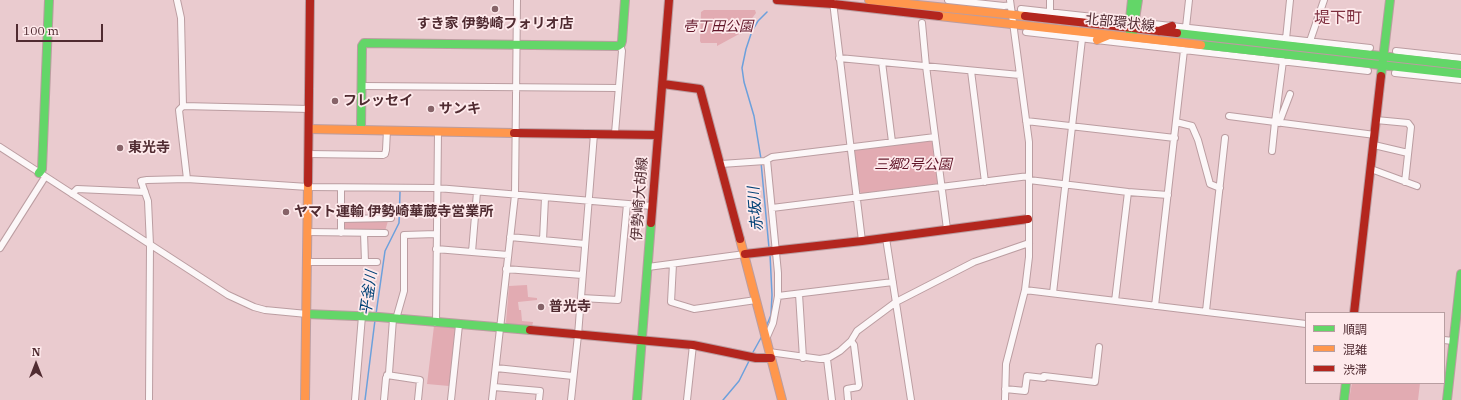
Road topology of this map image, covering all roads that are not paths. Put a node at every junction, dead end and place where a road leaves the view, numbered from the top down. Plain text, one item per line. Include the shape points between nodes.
1 (49, 0) edge
2 (177, 0) edge
3 (310, 0) edge
4 (517, 0) edge
5 (625, 0) edge
6 (669, 0) edge
7 (777, 0) edge
8 (869, 0) edge
9 (948, 0) edge
10 (1050, 0) edge
11 (1132, 0) edge
12 (1138, 0) edge
13 (1189, 0) edge
14 (1290, 0) edge
15 (1324, 0) edge
16 (1390, 0) edge
17 (833, 2) edge
18 (1010, 2) edge
19 (1021, 9) dead end
20 (1047, 12) junction
21 (1012, 15) junction
22 (1029, 17) junction
23 (1097, 17) junction
24 (1120, 20) dead end
25 (922, 23) dead end
26 (1144, 23) dead end
27 (1013, 24) junction
28 (1108, 26) junction
29 (1172, 26) junction
30 (1186, 27) junction
31 (1132, 28) junction
32 (1065, 30) junction
33 (1221, 31) junction
34 (1026, 32) dead end
35 (1158, 32) junction
36 (1110, 35) junction
37 (1259, 36) junction
38 (1131, 37) junction
39 (1078, 38) junction
40 (1286, 39) junction
41 (1097, 40) junction
42 (1230, 40) junction
43 (1310, 41) junction
44 (1173, 42) junction
45 (1249, 42) junction
46 (516, 44) junction
47 (1335, 44) junction
48 (620, 45) junction
49 (1370, 48) dead end
50 (1183, 50) junction
51 (1242, 50) junction
52 (1396, 51) dead end
53 (1265, 52) junction
54 (1346, 53) junction
55 (1415, 53) junction
56 (1231, 55) junction
57 (1384, 56) junction
58 (1436, 56) junction
59 (839, 58) junction
60 (1461, 58) edge
61 (1404, 59) junction
62 (1279, 61) junction
63 (882, 62) junction
64 (1358, 63) junction
65 (1443, 63) junction
66 (1461, 65) edge
67 (926, 66) junction
68 (1383, 66) junction
69 (1350, 68) junction
70 (1368, 70) dead end
71 (1420, 70) junction
72 (971, 71) junction
73 (1395, 73) dead end
74 (1020, 75) junction
75 (1427, 76) junction
76 (1460, 76) edge
77 (1449, 79) joint
78 (663, 84) junction
79 (362, 86) junction
80 (516, 87) junction
81 (618, 88) junction
82 (1290, 94) dead end
83 (183, 106) junction
84 (309, 109) junction
85 (1229, 116) dead end
86 (1026, 120) junction
87 (1376, 120) junction
88 (1176, 122) junction
89 (1277, 123) junction
90 (1072, 126) junction
91 (309, 128) junction
92 (361, 128) junction
93 (387, 130) junction
94 (438, 131) junction
95 (515, 132) junction
96 (615, 133) junction
97 (594, 134) junction
98 (658, 135) junction
99 (1375, 135) junction
100 (935, 137) junction
101 (1175, 138) junction
102 (1225, 138) dead end
103 (892, 142) junction
104 (1374, 145) junction
105 (0, 147) edge
106 (850, 147) junction
107 (1272, 151) dead end
108 (1408, 153) junction
109 (308, 154) junction
110 (767, 160) junction
111 (721, 164) junction
112 (1371, 170) junction
113 (42, 175) junction
114 (1029, 178) junction
115 (187, 179) junction
116 (985, 182) junction
117 (1405, 182) junction
118 (1065, 185) junction
119 (1417, 186) dead end
120 (308, 187) junction
121 (942, 187) junction
122 (342, 188) junction
123 (437, 188) junction
124 (1220, 188) junction
125 (146, 192) junction
126 (477, 192) junction
127 (1128, 192) junction
128 (72, 194) junction
129 (515, 195) junction
130 (1168, 195) junction
131 (545, 198) junction
132 (856, 198) junction
133 (589, 201) junction
134 (627, 204) junction
135 (652, 206) junction
136 (772, 208) junction
137 (391, 218) dead end
138 (341, 219) junction
139 (1028, 219) junction
140 (947, 229) junction
141 (307, 232) junction
142 (341, 233) junction
143 (364, 233) junction
144 (385, 233) dead end
145 (436, 234) junction
146 (510, 238) junction
147 (886, 238) junction
148 (543, 240) junction
149 (862, 241) junction
150 (1029, 243) junction
151 (585, 244) junction
152 (150, 245) junction
153 (0, 248) edge
154 (436, 249) junction
155 (774, 251) junction
156 (472, 252) junction
157 (744, 254) junction
158 (508, 255) junction
159 (307, 262) junction
160 (365, 262) junction
161 (377, 262) dead end
162 (673, 264) junction
163 (648, 267) junction
164 (506, 269) junction
165 (1461, 274) edge
166 (582, 275) junction
167 (893, 282) junction
168 (1025, 290) junction
169 (1460, 291) edge
170 (1053, 293) junction
171 (799, 294) junction
172 (778, 296) junction
173 (581, 298) junction
174 (756, 300) junction
175 (1115, 301) junction
176 (896, 302) junction
177 (1156, 306) junction
178 (1206, 311) junction
179 (1354, 312) edge
180 (307, 314) junction
181 (366, 316) junction
182 (395, 319) junction
183 (436, 323) junction
184 (1305, 324) edge
185 (459, 325) junction
186 (500, 328) junction
187 (578, 335) junction
188 (766, 339) junction
189 (641, 340) junction
190 (1445, 340) edge
191 (850, 341) junction
192 (1453, 341) junction
193 (693, 345) junction
194 (1100, 347) dead end
195 (770, 355) junction
196 (803, 358) junction
197 (827, 358) junction
198 (496, 368) junction
199 (388, 375) junction
200 (573, 376) junction
201 (1346, 384) edge
202 (494, 387) junction
203 (1005, 389) junction
204 (150, 400) edge
205 (305, 400) edge
206 (355, 400) edge
207 (384, 400) edge
208 (418, 400) edge
209 (451, 400) edge
210 (492, 400) edge
211 (539, 400) edge
212 (571, 400) edge
213 (637, 400) edge
214 (687, 400) edge
215 (782, 400) edge
216 (832, 400) edge
217 (848, 400) edge
218 (911, 400) edge
219 (1005, 400) edge
220 (1344, 400) edge
221 (1447, 400) edge

1 - 113 street
2 - 83 street via 181,18
3 - 84 street
4 - 46 street
5 - 48 street
6 - 78 street, 伊勢崎大胡線
7 - 17 street, 北部環状線
8 - 21 street, 北部環状線
9 - 18 street via 1004,6
10 - 20 street
11 - 31 street
12 - 31 street
13 - 30 street
14 - 40 street
15 - 43 street
16 - 57 street
17 - 27 street, 北部環状線
17 - 59 street
18 - 21 street
19 - 20 street
20 - 22 street
20 - 23 street
21 - 22 street, 北部環状線
21 - 27 street
22 - 28 street, 北部環状線
23 - 24 street
23 - 28 street
25 - 67 street
26 - 29 street
27 - 32 street, 北部環状線
27 - 74 street
28 - 31 street, 北部環状線
29 - 30 street
29 - 35 street
30 - 33 street
31 - 35 street, 北部環状線
31 - 38 street
32 - 36 street, 北部環状線
32 - 39 street
33 - 37 street
33 - 42 street
34 - 39 street
35 - 42 street, 北部環状線
36 - 38 street, 北部環状線
36 - 41 street
37 - 40 street
37 - 45 street
38 - 44 street, 北部環状線
39 - 41 street
39 - 90 street
40 - 43 street
41 - 50 street
42 - 45 street, 北部環状線
43 - 47 street
44 - 50 street
44 - 51 street, 北部環状線
45 - 54 street, 北部環状線
46 - 48 street
46 - 79 street via 364,43
46 - 80 street
47 - 49 street
47 - 54 street
48 - 81 street via 622,51
50 - 56 street
50 - 88 street
51 - 53 street, 北部環状線
51 - 56 street
52 - 55 street
53 - 62 street
53 - 64 street, 北部環状線
54 - 57 street, 北部環状線
55 - 58 street
55 - 61 street
56 - 62 street
57 - 61 street, 北部環状線
57 - 68 street
58 - 60 street
58 - 65 street
59 - 63 street
59 - 106 street
61 - 65 street, 北部環状線
62 - 69 street
62 - 89 street
63 - 67 street
63 - 103 street
64 - 68 street, 北部環状線
64 - 69 street
65 - 66 street, 北部環状線
67 - 72 street
67 - 100 street
68 - 71 street, 北部環状線
68 - 87 street
69 - 70 street
71 - 75 street
71 - 76 street, 北部環状線
72 - 74 street
72 - 116 street
73 - 75 street
74 - 86 street
75 - 77 street
76 - 77 street
78 - 98 street, 伊勢崎大胡線
78 - 111 street via 700,88
79 - 80 street
79 - 92 street
80 - 81 street
80 - 95 street
81 - 96 street
82 - 89 street
83 - 84 street
83 - 115 street via 179,110
84 - 91 street
85 - 89 street
86 - 90 street
86 - 114 street
87 - 99 street
87 - 108 street via 1408,123 1411,127
88 - 101 street
88 - 124 street via 1192,126 1210,184
89 - 99 street
89 - 107 street
90 - 101 street
90 - 118 street
91 - 92 street
91 - 109 street
92 - 93 street
93 - 94 street
93 - 109 street via 386,150 383,155
94 - 95 street
94 - 123 street
95 - 97 street
95 - 129 street
96 - 97 street
96 - 98 street
97 - 133 street
98 - 135 street, 伊勢崎大胡線
99 - 104 street
100 - 103 street
100 - 121 street
101 - 130 street
102 - 124 street
103 - 106 street
104 - 108 street
104 - 112 street
105 - 113 street
106 - 110 street via 772,157
106 - 132 street
108 - 117 street
109 - 120 street
110 - 111 street
110 - 136 street
111 - 157 street
112 - 117 street
112 - 179 street
113 - 128 street
113 - 153 street
114 - 116 street
114 - 118 street
114 - 139 street
115 - 120 street
115 - 125 street via 141,181
116 - 121 street
117 - 119 street
118 - 127 street
118 - 170 street
120 - 122 street
120 - 141 street
121 - 132 street
121 - 140 street
122 - 123 street
122 - 138 street
123 - 126 street
123 - 145 street
124 - 178 street
125 - 128 street via 77,189
125 - 152 street
126 - 129 street
126 - 156 street
127 - 130 street
127 - 175 street
128 - 152 street
129 - 131 street
129 - 146 street
130 - 177 street
131 - 133 street
131 - 148 street
132 - 136 street
132 - 149 street
133 - 134 street
133 - 151 street
134 - 135 street
134 - 173 street via 618,300
135 - 163 street, 伊勢崎大胡線
136 - 155 street
137 - 138 street
138 - 142 street
139 - 140 street
139 - 150 street
140 - 147 street
141 - 142 street
141 - 159 street
142 - 143 street
143 - 144 street
143 - 160 street
145 - 154 street
145 - 182 street via 404,235 404,291
146 - 148 street
146 - 158 street
147 - 149 street
147 - 167 street
148 - 151 street
149 - 155 street
150 - 168 street
150 - 176 street via 974,262
151 - 166 street
152 - 180 street via 236,300 265,310
152 - 204 street
154 - 156 street
154 - 183 street
155 - 157 street
155 - 172 street via 778,273
156 - 158 street
157 - 162 street
157 - 174 street
158 - 164 street
159 - 160 street
159 - 180 street
160 - 161 street
162 - 163 street
162 - 174 street via 671,302 694,308
163 - 189 street, 伊勢崎大胡線
164 - 166 street
164 - 186 street
165 - 169 street
166 - 173 street
167 - 171 street
167 - 176 street
168 - 170 street
168 - 203 street via 1006,364
169 - 192 street
170 - 175 street
171 - 172 street
171 - 196 street
172 - 188 street via 774,323
173 - 187 street
174 - 188 street
175 - 177 street
176 - 191 street via 857,331
176 - 218 street
177 - 178 street
178 - 184 street
180 - 181 street
180 - 205 street
181 - 182 street
181 - 206 street
182 - 183 street
182 - 199 street
183 - 185 street
185 - 186 street
185 - 209 street
186 - 187 street
186 - 198 street
187 - 189 street
187 - 200 street
188 - 195 street
189 - 193 street
189 - 213 street, 伊勢崎大胡線
190 - 192 street
191 - 197 street via 840,351
191 - 217 street via 854,345 859,385 847,389
192 - 221 street
193 - 195 street via 756,358
193 - 214 street
194 - 203 street via 1095,382 1027,376 1025,392
195 - 196 street
195 - 215 street
196 - 197 street
197 - 216 street
198 - 200 street
198 - 202 street
199 - 207 street
199 - 208 street via 420,380
200 - 212 street
201 - 220 street
202 - 210 street
202 - 211 street via 540,391
203 - 219 street

